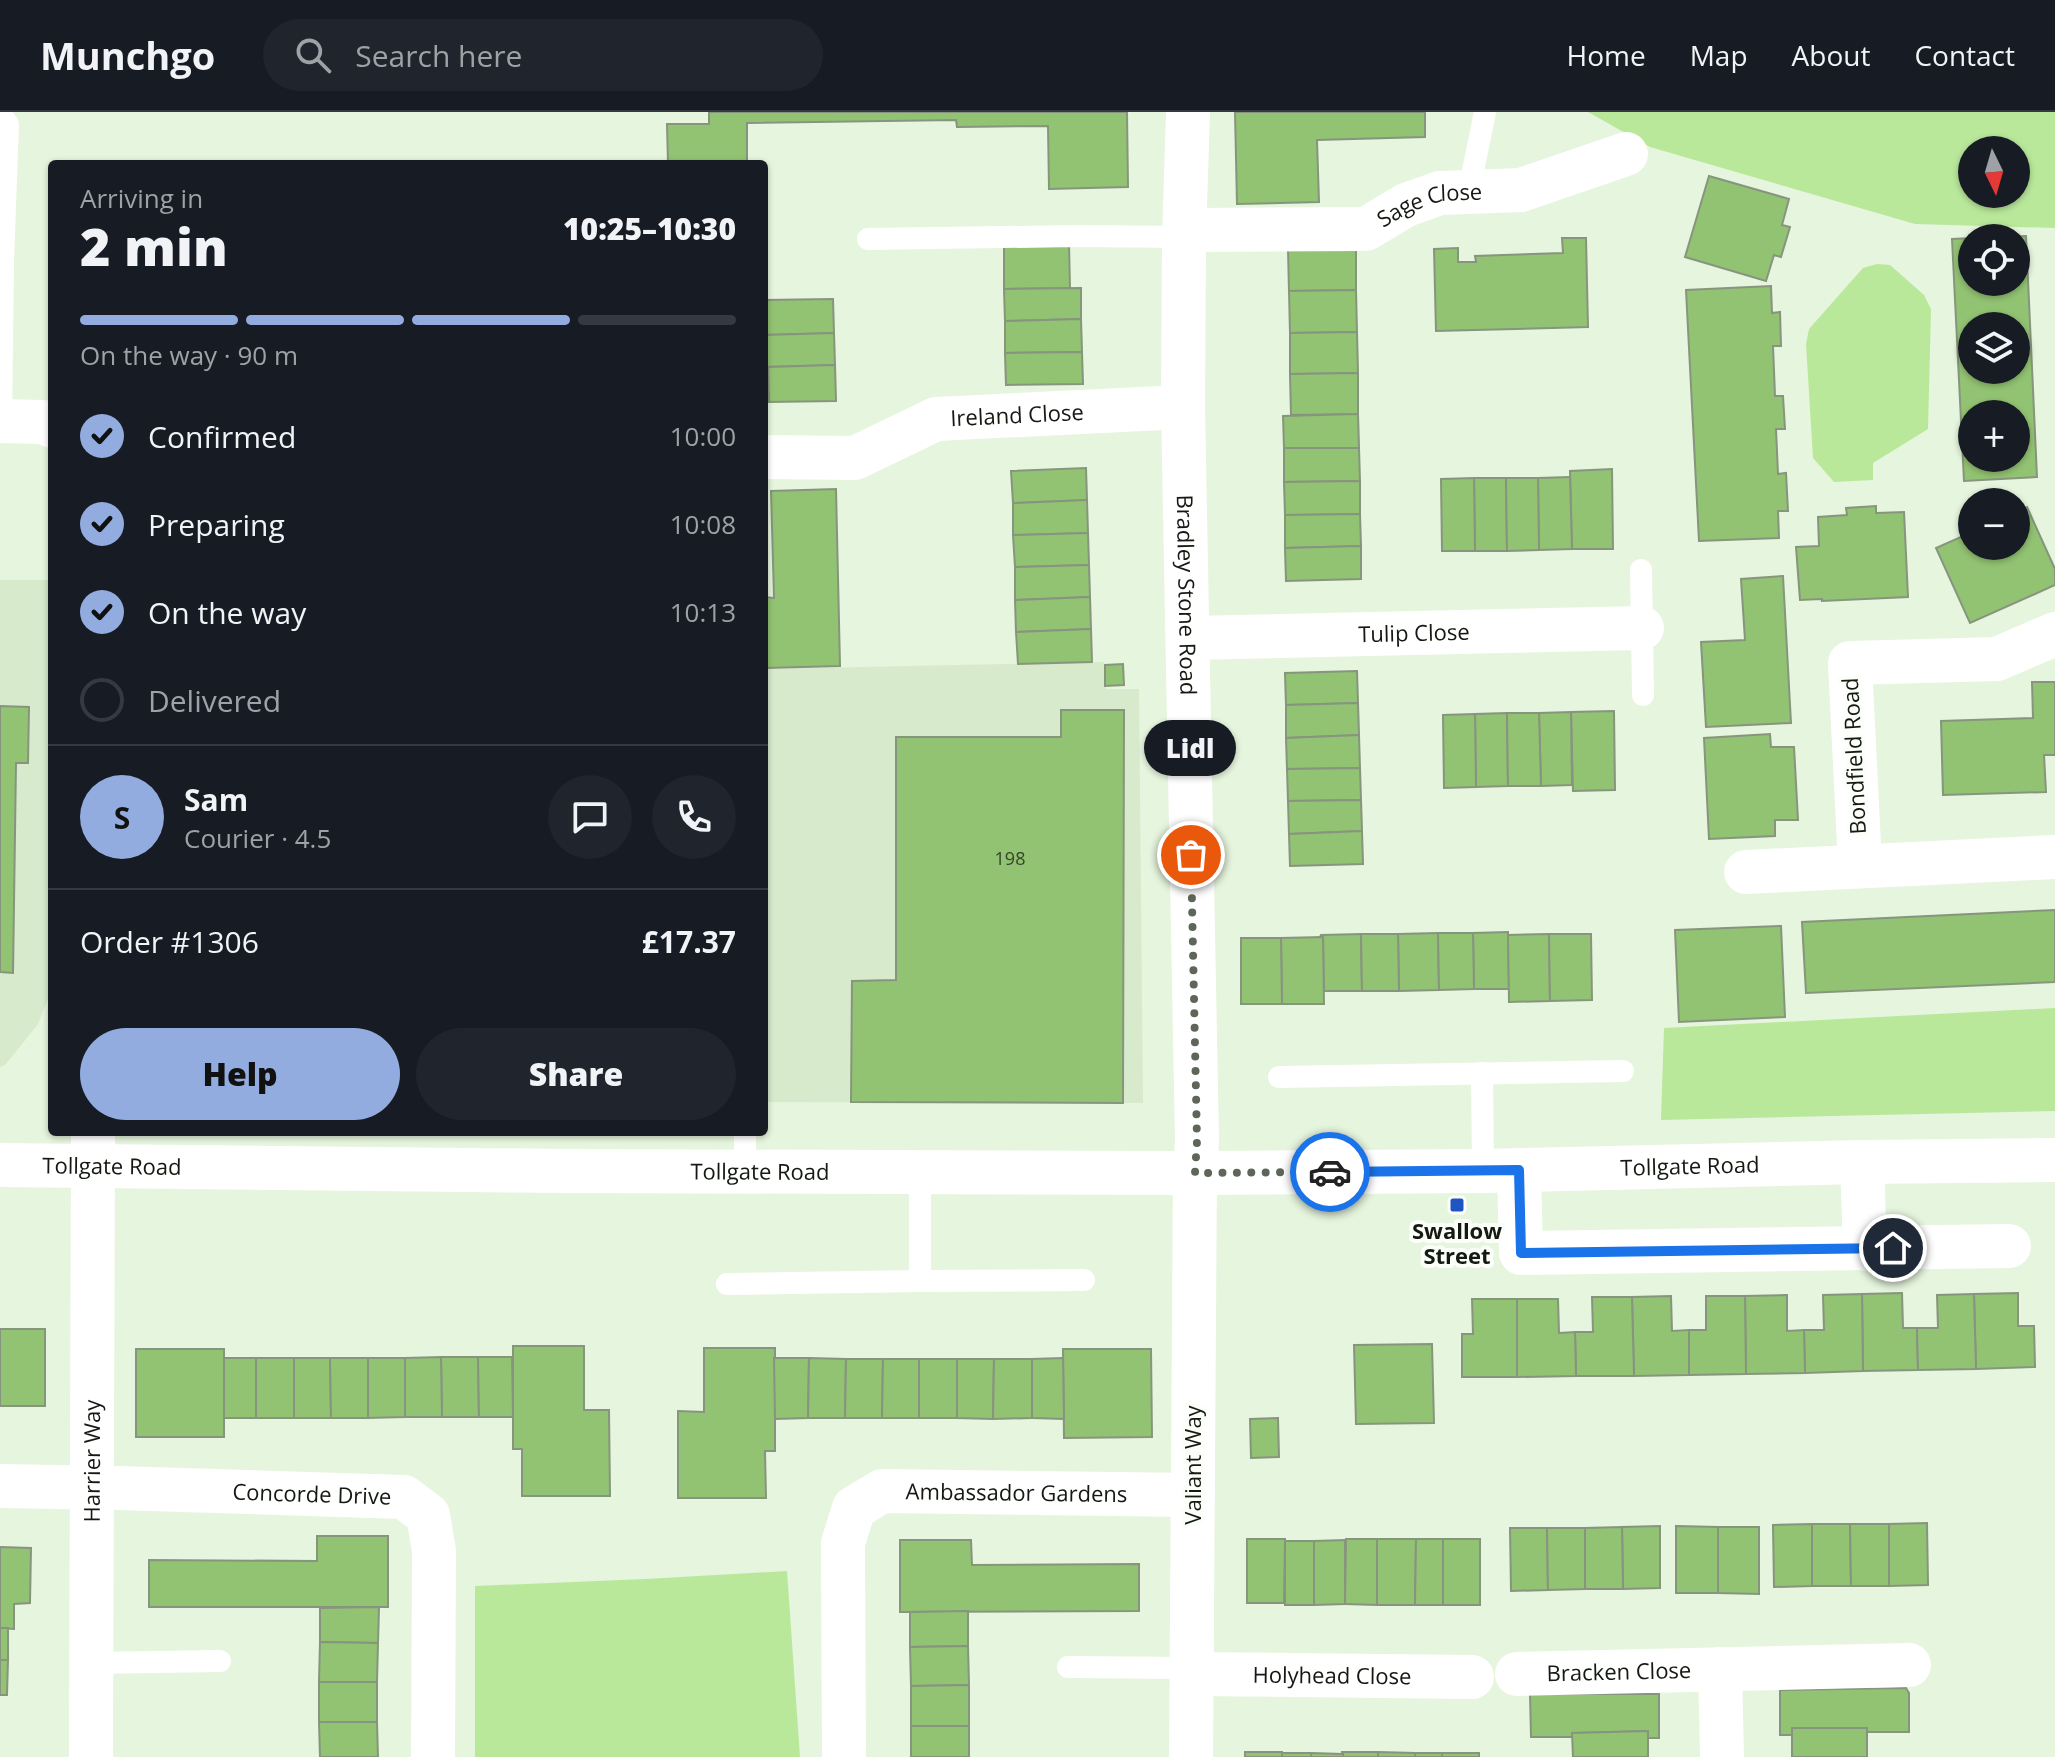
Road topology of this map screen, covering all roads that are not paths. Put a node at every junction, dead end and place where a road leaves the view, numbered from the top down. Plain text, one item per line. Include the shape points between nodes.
1 (1485, 112) edge
2 (1188, 113) edge
3 (0, 114) edge
4 (1626, 154) dead end
5 (1473, 191) junction
6 (1184, 234) junction
7 (868, 239) dead end
8 (1183, 407) junction
9 (0, 421) edge
10 (48, 424) edge
11 (768, 457) edge
12 (1641, 570) dead end
13 (1642, 628) junction
14 (2055, 634) edge
15 (1188, 638) junction
16 (1643, 695) dead end
17 (2055, 857) edge
18 (1860, 866) junction
19 (1746, 872) dead end
20 (1623, 1071) dead end
21 (1482, 1073) junction
22 (1279, 1077) dead end
23 (94, 1148) edge
24 (745, 1152) edge
25 (2055, 1160) edge
26 (1862, 1162) junction
27 (0, 1165) edge
28 (1501, 1170) junction
29 (920, 1172) junction
30 (1195, 1173) junction
31 (2009, 1246) dead end
32 (1865, 1249) junction
33 (1084, 1280) dead end
34 (920, 1281) junction
35 (727, 1284) dead end
36 (0, 1486) edge
37 (93, 1487) junction
38 (1193, 1495) junction
39 (220, 1661) dead end
40 (91, 1663) junction
41 (1909, 1665) dead end
42 (1068, 1667) dead end
43 (1720, 1669) junction
44 (1192, 1671) junction
45 (1517, 1674) dead end
46 (1472, 1677) dead end
47 (91, 1757) edge
48 (433, 1757) edge
49 (844, 1757) edge
50 (1191, 1757) edge
51 (1722, 1757) edge

1 - 5 lane
2 - 6 street, Bradley Stone Road
3 - 9 lane via 8,124
4 - 5 street, Sage Close via 1521,190
5 - 6 street, Sage Close via 1440,193 1406,205 1366,229
6 - 7 lane
6 - 8 street, Bradley Stone Road
8 - 11 street, Ireland Close via 936,419 855,458
8 - 15 street, Bradley Stone Road
9 - 10 street
12 - 13 lane
13 - 15 street, Tulip Close
13 - 16 lane
14 - 18 street, Bondfield Road via 1997,659 1850,663
15 - 30 street, Bradley Stone Road
17 - 18 street, Bondfield Road
18 - 19 street, Bondfield Road
20 - 21 lane
21 - 22 lane
21 - 28 lane
23 - 24 street, Tollgate Road via 207,1168
23 - 27 street, Tollgate Road
23 - 37 street, Harrier Way
24 - 29 street, Tollgate Road
25 - 26 street, Tollgate Road
26 - 28 street, Tollgate Road
26 - 32 street
28 - 30 street, Tollgate Road
28 - 32 street via 1521,1253
29 - 30 street, Tollgate Road
29 - 34 lane
30 - 38 street, Valiant Way
31 - 32 street
33 - 34 lane
34 - 35 lane
36 - 37 street
37 - 40 street, Harrier Way
37 - 48 street, Concorde Drive via 404,1497 428,1515 434,1551
38 - 44 street, Valiant Way
38 - 49 street, Ambassador Gardens via 882,1491 854,1508 843,1543
39 - 40 lane
40 - 47 street, Harrier Way
41 - 43 street, Bracken Close
42 - 44 lane
43 - 45 street, Bracken Close
43 - 51 street, Bracken Close
44 - 46 street, Holyhead Close
44 - 50 street, Valiant Way

